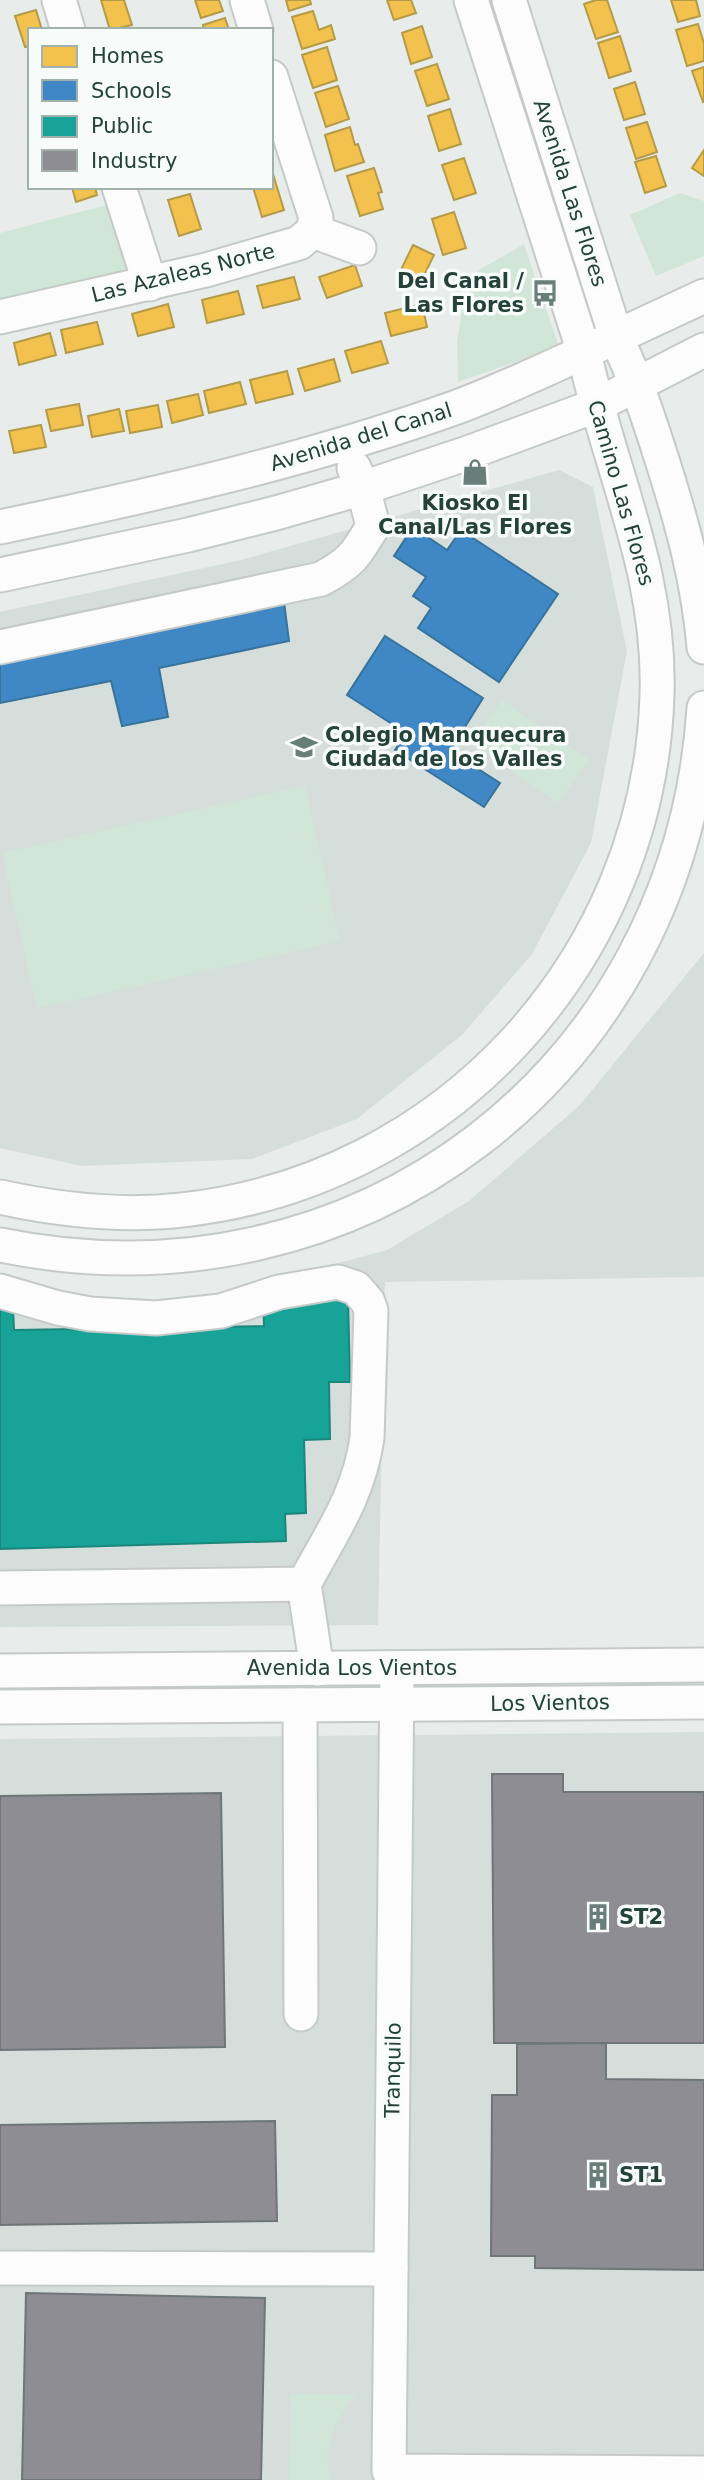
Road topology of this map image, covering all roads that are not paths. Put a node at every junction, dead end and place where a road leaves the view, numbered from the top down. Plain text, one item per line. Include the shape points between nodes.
1 (59, 0) edge
2 (247, 0) edge
3 (471, 0) edge
4 (509, 0) edge
5 (67, 28) edge
6 (255, 28) edge
7 (273, 83) edge
8 (120, 189) edge
9 (313, 231) junction
10 (359, 248) dead end
11 (150, 284) junction
12 (704, 296) edge
13 (0, 317) edge
14 (617, 337) junction
15 (704, 350) edge
16 (584, 352) junction
17 (638, 384) junction
18 (595, 405) junction
19 (338, 446) junction
20 (363, 488) junction
21 (0, 527) edge
22 (0, 575) edge
23 (704, 647) edge
24 (0, 648) edge
25 (704, 708) edge
26 (0, 1197) edge
27 (0, 1245) edge
28 (0, 1291) edge
29 (304, 1584) junction
30 (0, 1587) edge
31 (704, 1665) edge
32 (397, 1668) junction
33 (317, 1669) junction
34 (0, 1671) edge
35 (704, 1702) edge
36 (397, 1704) junction
37 (300, 1705) junction
38 (0, 1707) edge
39 (301, 2014) dead end
40 (0, 2268) edge
41 (391, 2269) junction
42 (704, 2473) edge

1 - 5 street
2 - 6 street
3 - 16 street, Avenida Las Flores
4 - 14 street, Avenida Las Flores
7 - 9 street via 316,218
8 - 11 street
9 - 10 street
9 - 11 street, Las Azaleas Norte via 299,243
11 - 13 street, Las Azaleas Norte
12 - 14 street, Avenida del Canal
14 - 16 street, Avenida del Canal
14 - 17 street, Avenida Las Flores
15 - 17 street
16 - 18 street, Camino Las Flores
16 - 19 street, Avenida del Canal via 460,406
17 - 18 street
17 - 23 street via 687,541
18 - 20 street
18 - 26 street, Camino Las Flores via 648,581 656,646 655,729 645,796 624,869 590,939 548,1004 496,1062 434,1114 363,1157 282,1189 209,1206 141,1212 61,1209
19 - 20 street
19 - 21 street, Avenida del Canal via 190,487
20 - 22 street via 188,535
20 - 24 street via 373,526 345,565 321,579
25 - 27 street via 685,828 641,945 621,982 571,1051 479,1139 434,1171 363,1209 247,1247 130,1259 68,1256
28 - 29 street via 90,1314 145,1318 221,1311 279,1292 338,1282 363,1294 371,1311 364,1459 352,1498
29 - 30 street
29 - 33 street
31 - 32 street, Avenida Los Vientos
32 - 33 street, Avenida Los Vientos
32 - 36 street, Tranquilo
33 - 34 street, Avenida Los Vientos
35 - 36 street, Los Vientos
36 - 37 street, Avenida Los Vientos
36 - 41 street, Tranquilo
37 - 38 street, Avenida Los Vientos
37 - 39 street
40 - 41 street
41 - 42 street, Tranquilo via 389,2471

